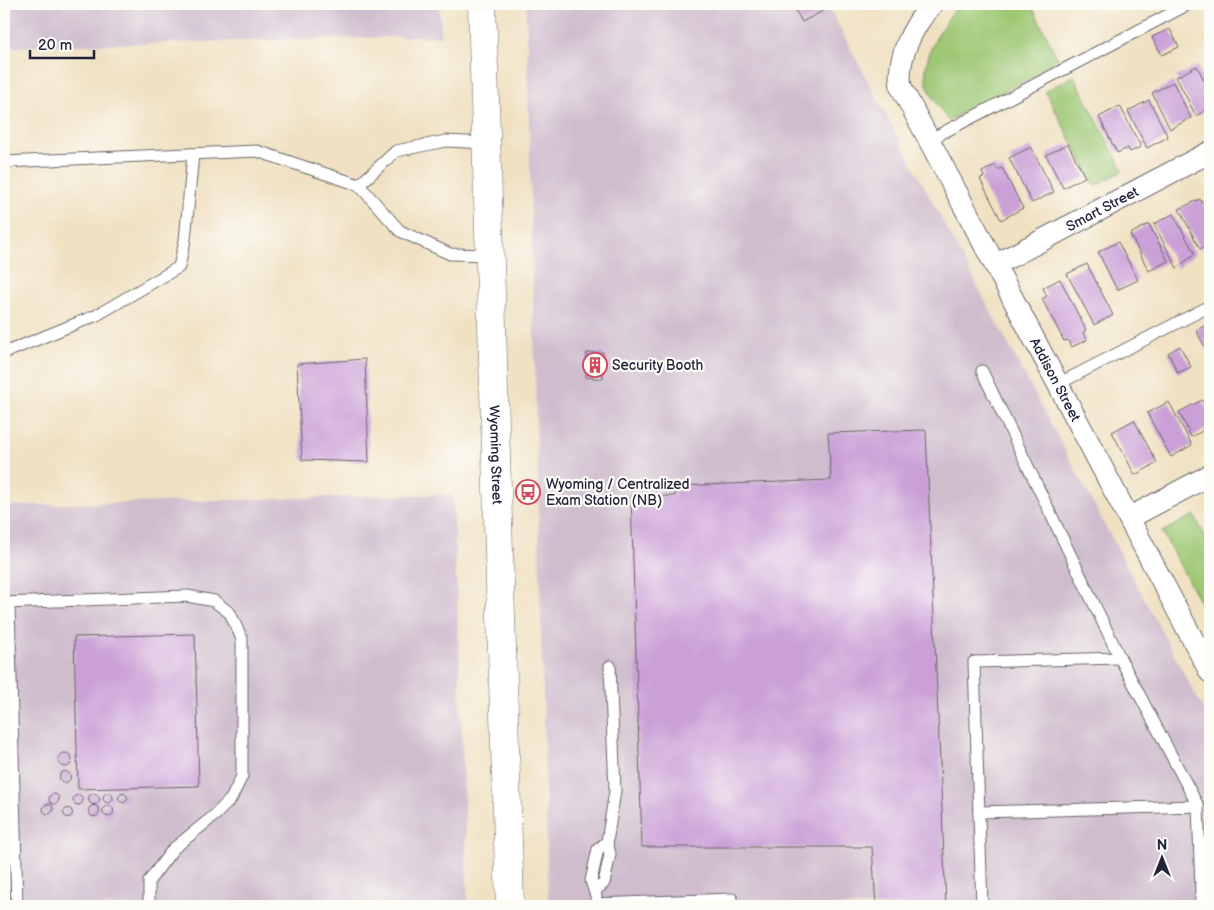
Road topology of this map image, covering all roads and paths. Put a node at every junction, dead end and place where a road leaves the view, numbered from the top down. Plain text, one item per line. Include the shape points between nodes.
1 (482, 4) edge
2 (932, 4) edge
3 (1189, 4) edge
4 (929, 140) junction
5 (486, 143) junction
6 (1210, 152) edge
7 (193, 154) junction
8 (4, 162) edge
9 (358, 185) junction
10 (490, 255) junction
11 (995, 265) junction
12 (1210, 306) edge
13 (4, 354) edge
14 (982, 370) dead end
15 (1058, 384) junction
16 (1210, 475) edge
17 (1129, 518) junction
18 (6, 603) edge
19 (1120, 658) junction
20 (1208, 662) edge
21 (610, 666) dead end
22 (1198, 806) junction
23 (979, 812) junction
24 (1205, 888) edge
25 (596, 905) edge
26 (17, 906) edge
27 (149, 906) edge
28 (510, 906) edge
29 (732, 906) edge
30 (982, 906) edge
31 (1201, 906) edge

1 - 5 street, Wyoming Street
2 - 4 street, Addison Street via 911,37 900,64 901,87
3 - 4 lane
4 - 11 street, Addison Street
5 - 9 lane via 446,141 396,152
5 - 10 street, Wyoming Street
6 - 11 street, Smart Street
7 - 8 lane
7 - 9 lane via 257,151
7 - 13 lane via 185,240 179,267 97,315
9 - 10 lane via 400,231 450,254
10 - 28 street, Wyoming Street
11 - 15 street, Addison Street
12 - 15 lane
14 - 19 lane
15 - 17 street, Addison Street
16 - 17 street
17 - 20 street, Addison Street
18 - 26 lane
18 - 27 lane via 187,596 214,601 230,613 242,639 242,776 231,799 173,849 149,881
19 - 22 lane
19 - 23 lane via 974,662
21 - 25 lane via 615,791 607,842 598,849 591,880
22 - 23 lane
22 - 24 lane
23 - 30 lane
24 - 31 lane
25 - 29 lane via 732,899

